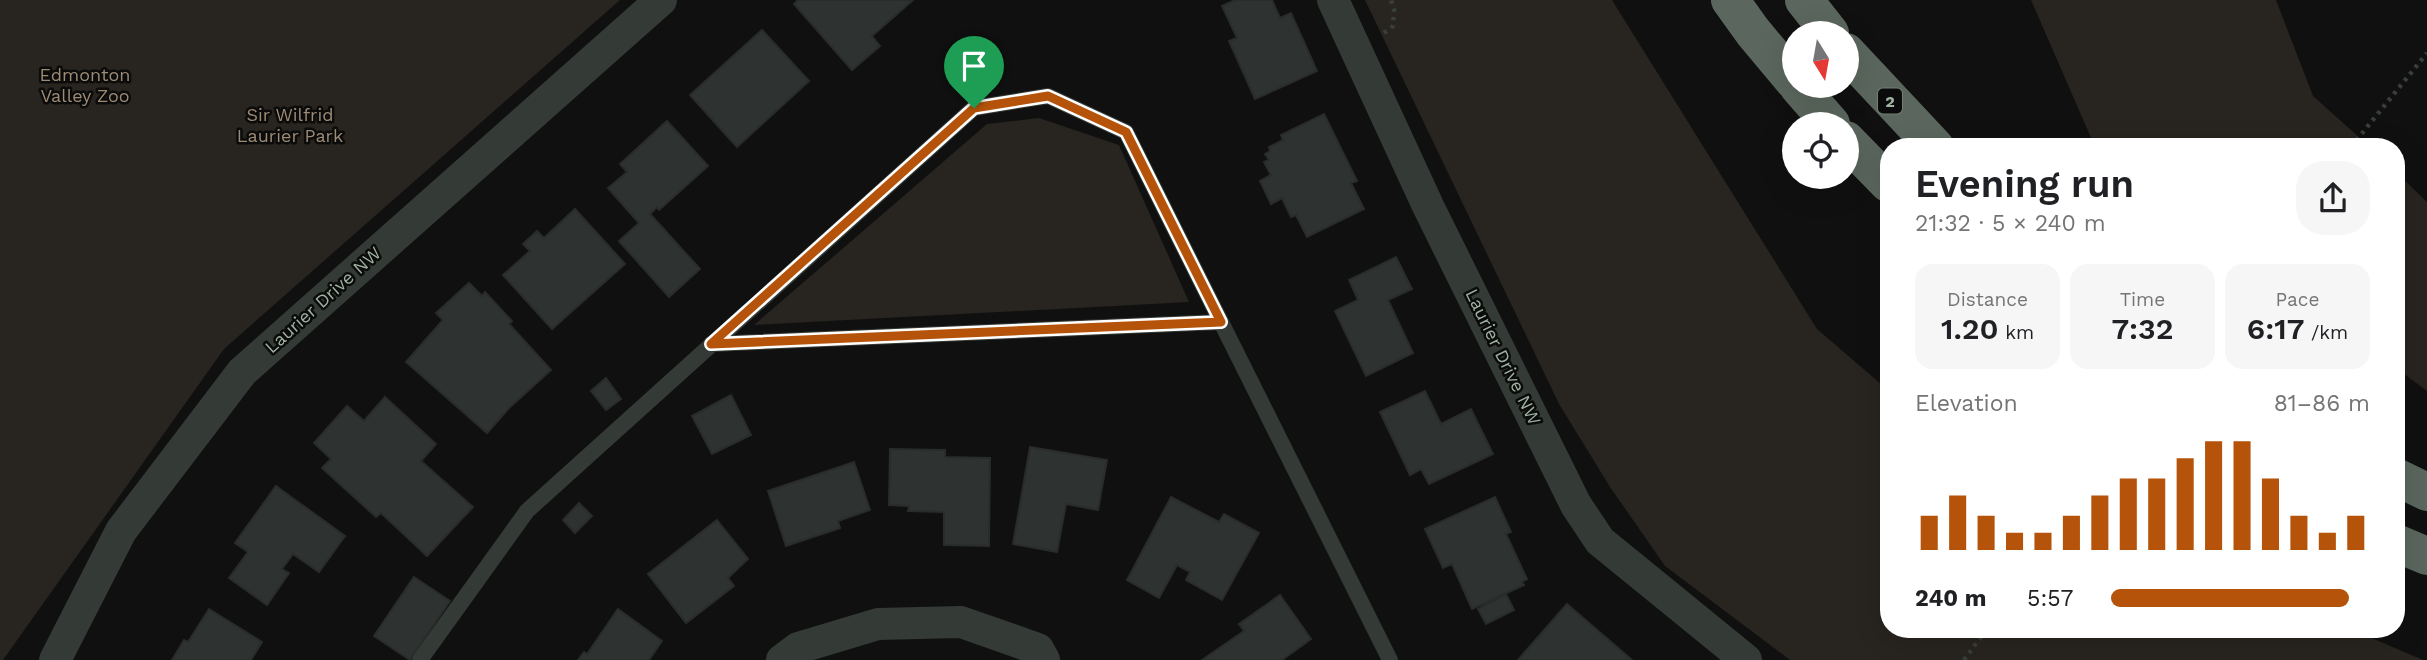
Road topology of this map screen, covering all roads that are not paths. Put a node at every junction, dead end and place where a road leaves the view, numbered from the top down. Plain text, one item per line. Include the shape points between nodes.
1 (661, 0) edge
2 (1333, 0) edge
3 (1730, 0) edge
4 (1804, 0) edge
5 (1821, 21) edge
6 (1859, 66) edge
7 (1782, 67) edge
8 (1808, 98) edge
9 (1820, 112) edge
10 (1927, 138) edge
11 (1859, 153) edge
12 (1880, 175) edge
13 (1221, 322) junction
14 (711, 344) junction
15 (2405, 481) edge
16 (2427, 492) edge
17 (2405, 546) edge
18 (2427, 556) edge
19 (55, 660) edge
20 (419, 660) edge
21 (782, 660) edge
22 (1044, 660) edge
23 (1390, 660) edge
24 (1746, 660) edge

1 - 19 street, Laurier Drive NW via 242,372 121,531
2 - 24 street, Laurier Drive NW via 1428,206 1576,505 1600,541
3 - 7 highway
4 - 5 highway
6 - 10 highway, 2
8 - 9 highway
11 - 12 highway
13 - 14 lane
13 - 14 lane via 1126,132 1048,96 974,108
13 - 23 lane
14 - 20 lane via 527,510
15 - 16 highway
17 - 18 highway
21 - 22 street via 798,648 878,624 961,622 1038,649

